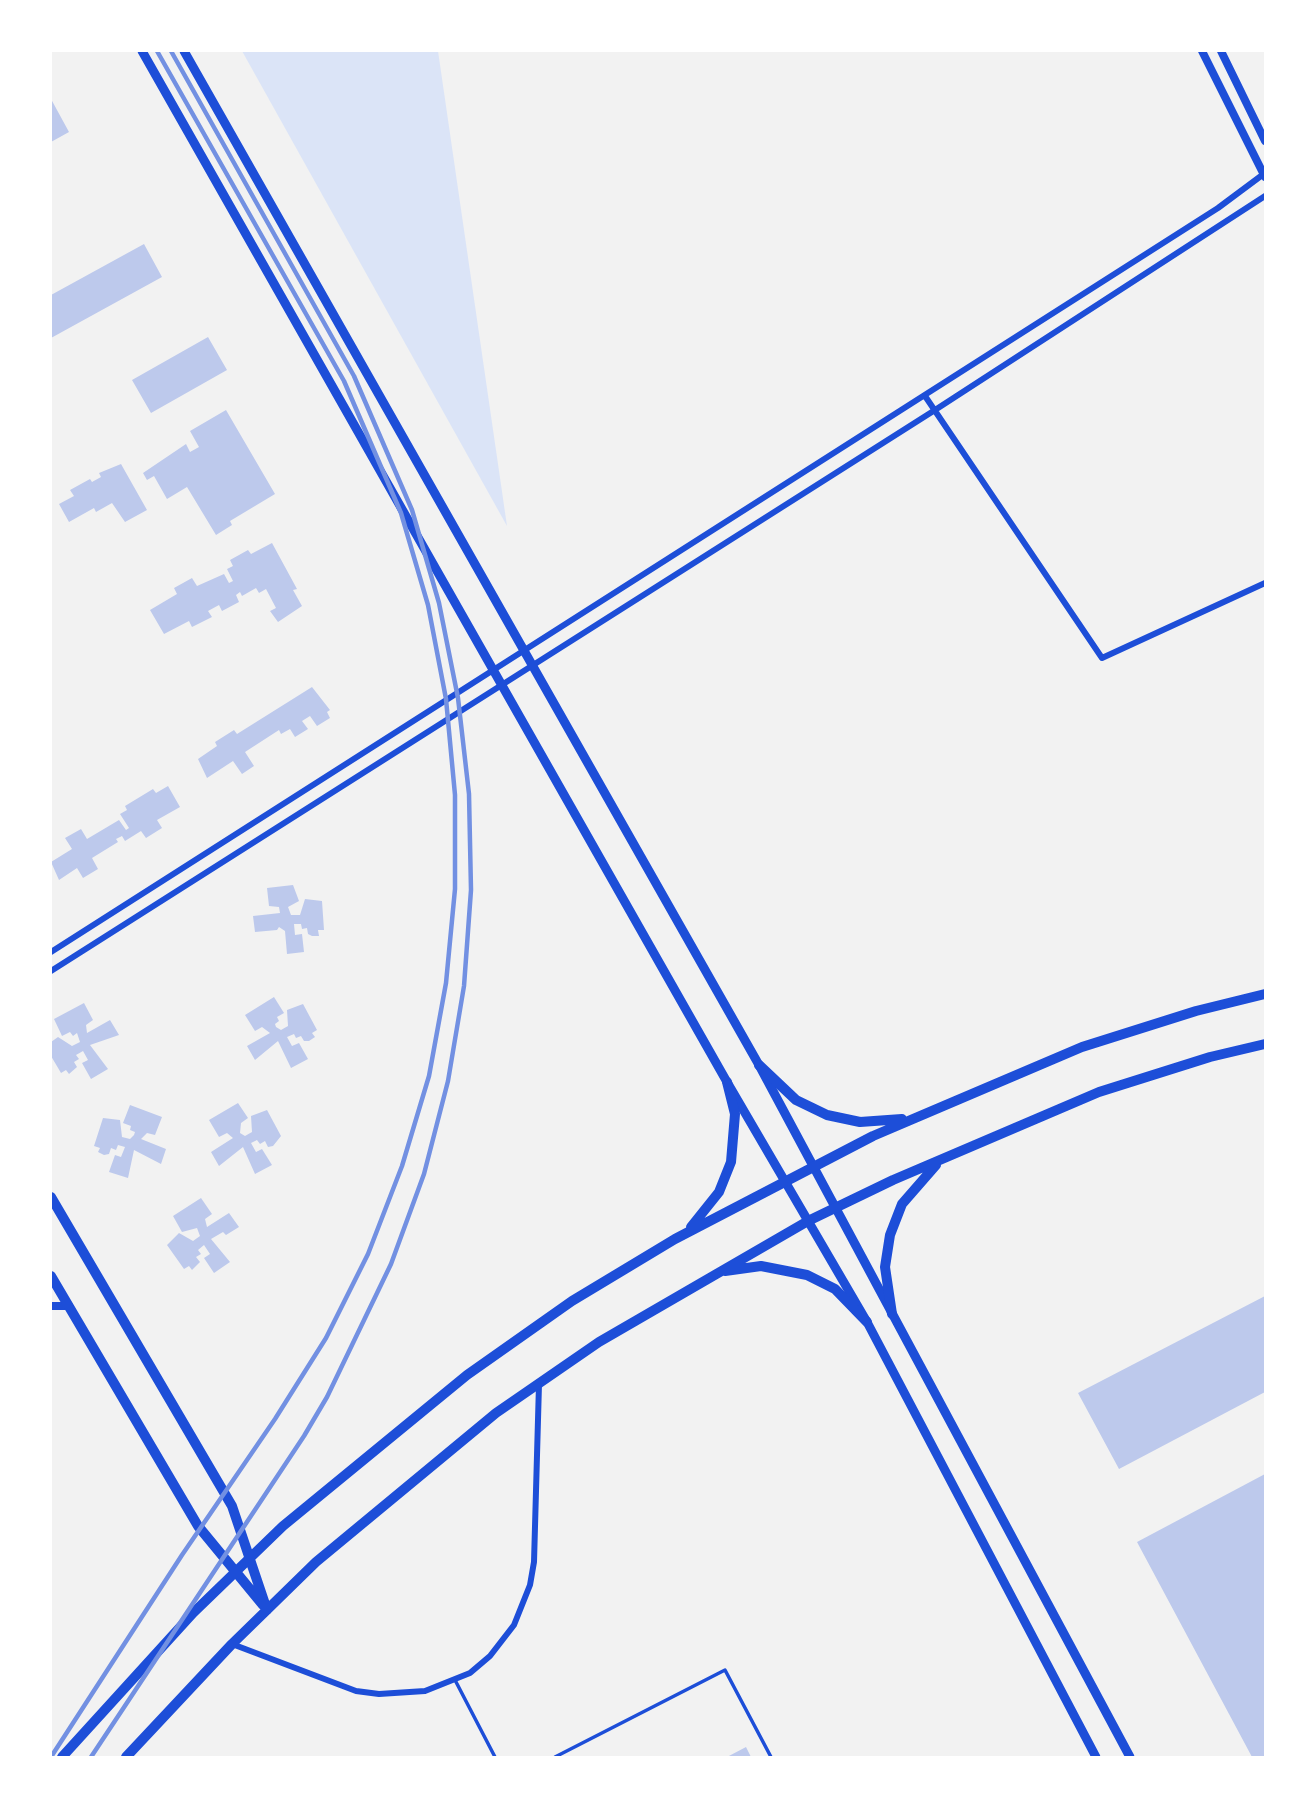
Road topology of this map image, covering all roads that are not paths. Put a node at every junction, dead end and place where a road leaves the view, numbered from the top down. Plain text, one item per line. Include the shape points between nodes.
1 (142, 51) edge
2 (184, 51) edge
3 (1202, 51) edge
4 (1221, 51) edge
5 (1265, 141) edge
6 (1265, 175) edge
7 (1265, 196) edge
8 (926, 396) junction
9 (935, 410) junction
10 (1265, 583) edge
11 (525, 651) junction
12 (533, 666) junction
13 (494, 671) junction
14 (502, 685) junction
15 (51, 952) edge
16 (51, 971) edge
17 (1265, 994) edge
18 (1265, 1044) edge
19 (759, 1065) junction
20 (727, 1082) junction
21 (928, 1112) junction
22 (950, 1155) junction
23 (814, 1167) junction
24 (785, 1182) junction
25 (51, 1197) edge
26 (835, 1208) junction
27 (808, 1221) junction
28 (675, 1239) junction
29 (699, 1281) junction
30 (52, 1282) edge
31 (51, 1306) edge
32 (69, 1306) junction
33 (892, 1314) junction
34 (867, 1322) junction
35 (539, 1384) junction
36 (250, 1558) junction
37 (235, 1572) junction
38 (267, 1610) junction
39 (232, 1644) junction
40 (455, 1680) junction
41 (62, 1757) edge
42 (126, 1757) edge
43 (495, 1757) edge
44 (555, 1757) edge
45 (771, 1757) edge
46 (1096, 1757) edge
47 (1130, 1757) edge

1 - 13 main road
2 - 11 main road
3 - 6 street
4 - 5 street
6 - 8 street
7 - 9 street
8 - 9 street
8 - 11 street
9 - 10 street via 1102,658
9 - 12 street
11 - 12 main road
11 - 13 street
12 - 14 street
12 - 19 main road
13 - 14 main road
13 - 15 street
14 - 16 street
14 - 20 main road
17 - 21 main road via 1083,1047
18 - 22 main road via 1099,1092
19 - 21 main road via 796,1100 827,1115 878,1122
19 - 23 main road
20 - 24 main road
20 - 28 main road via 735,1122 731,1162 710,1206
21 - 23 main road
22 - 26 main road
22 - 33 main road via 923,1177 895,1220 885,1267
23 - 24 main road
23 - 26 main road
24 - 27 main road
24 - 28 main road
25 - 36 main road via 232,1506
26 - 27 main road
26 - 33 main road
27 - 29 main road
27 - 34 main road
28 - 36 main road via 572,1301 467,1375
29 - 34 main road via 745,1267 792,1270 835,1289
29 - 35 main road
30 - 32 main road
31 - 32 street
32 - 37 main road via 198,1526
33 - 47 main road
34 - 46 main road
35 - 38 main road via 402,1489
35 - 40 street via 530,1585 504,1640 490,1656
36 - 37 main road
36 - 38 main road
37 - 38 main road
37 - 41 main road
38 - 39 main road
39 - 40 street via 356,1691 403,1695
39 - 42 main road
40 - 43 lane
44 - 45 lane via 725,1670

